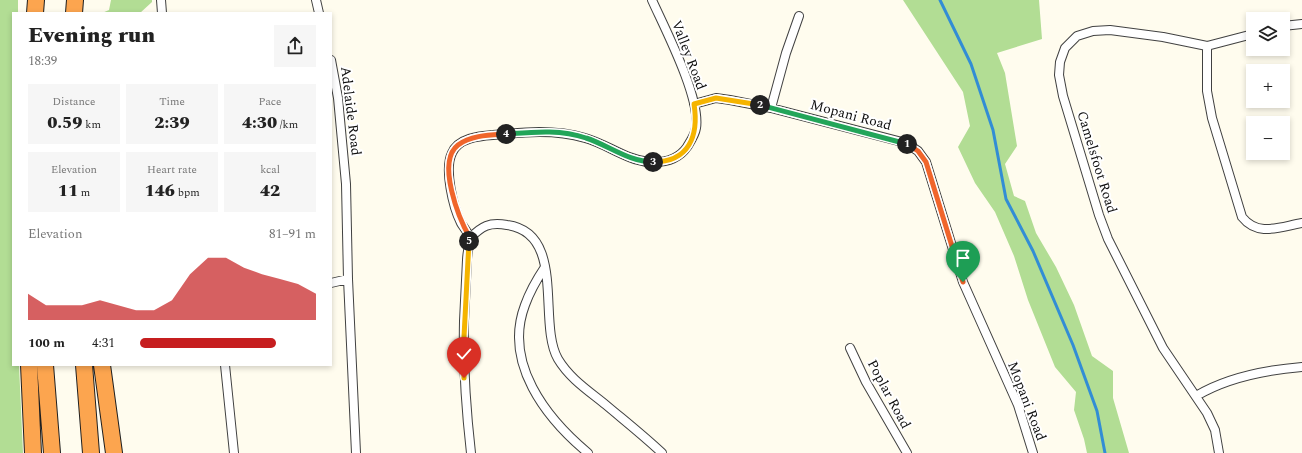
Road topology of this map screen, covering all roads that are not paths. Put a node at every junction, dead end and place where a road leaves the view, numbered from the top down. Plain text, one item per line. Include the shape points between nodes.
1 (36, 0) edge
2 (75, 0) edge
3 (161, 0) edge
4 (316, 0) edge
5 (652, 0) edge
6 (35, 12) edge
7 (74, 12) edge
8 (162, 12) edge
9 (319, 12) edge
10 (799, 16) dead end
11 (1302, 24) edge
12 (1290, 25) edge
13 (1246, 36) edge
14 (1207, 46) junction
15 (332, 65) edge
16 (694, 104) junction
17 (771, 108) junction
18 (1302, 224) edge
19 (470, 238) junction
20 (545, 267) junction
21 (348, 279) junction
22 (332, 283) edge
23 (850, 348) dead end
24 (29, 366) edge
25 (45, 366) edge
26 (84, 366) edge
27 (102, 366) edge
28 (225, 366) edge
29 (1302, 367) edge
30 (1196, 396) junction
31 (33, 453) edge
32 (52, 453) edge
33 (91, 453) edge
34 (114, 453) edge
35 (234, 453) edge
36 (356, 453) edge
37 (471, 453) edge
38 (588, 453) edge
39 (662, 453) edge
40 (907, 453) edge
41 (1033, 453) edge
42 (1219, 453) edge

1 - 6 highway
2 - 7 highway
3 - 8 street
4 - 9 street
5 - 16 street, Valley Road via 685,74
10 - 17 street
11 - 12 street
13 - 14 street, Camelsfoot Road
14 - 18 street via 1207,91 1212,118 1242,216 1249,225 1259,230
14 - 30 street, Camelsfoot Road via 1144,34 1093,31 1077,36 1065,48 1059,75 1063,96 1108,239 1163,348
15 - 21 street, Adelaide Road via 338,98 346,184
16 - 17 street, Mopani Road via 716,98
16 - 19 street, Valley Road via 696,129 690,142 674,159 663,162 634,159 586,138 545,131 484,136 457,145 450,161 450,177 456,208
17 - 41 street, Mopani Road via 906,143 918,151 926,162 971,303 1018,405
19 - 20 street via 481,228 496,223 516,226 531,236 539,248
19 - 37 street via 466,272 464,378
20 - 38 street via 524,306 519,334 522,365 539,401 568,436
20 - 39 street via 552,345 558,359 571,377
21 - 22 street
21 - 36 street, Adelaide Road
23 - 40 street, Poplar Road via 866,382
24 - 31 highway
25 - 32 highway
26 - 33 highway
27 - 34 highway
28 - 35 street
29 - 30 street via 1233,379 1212,386
30 - 42 street, Camelsfoot Road via 1215,430

